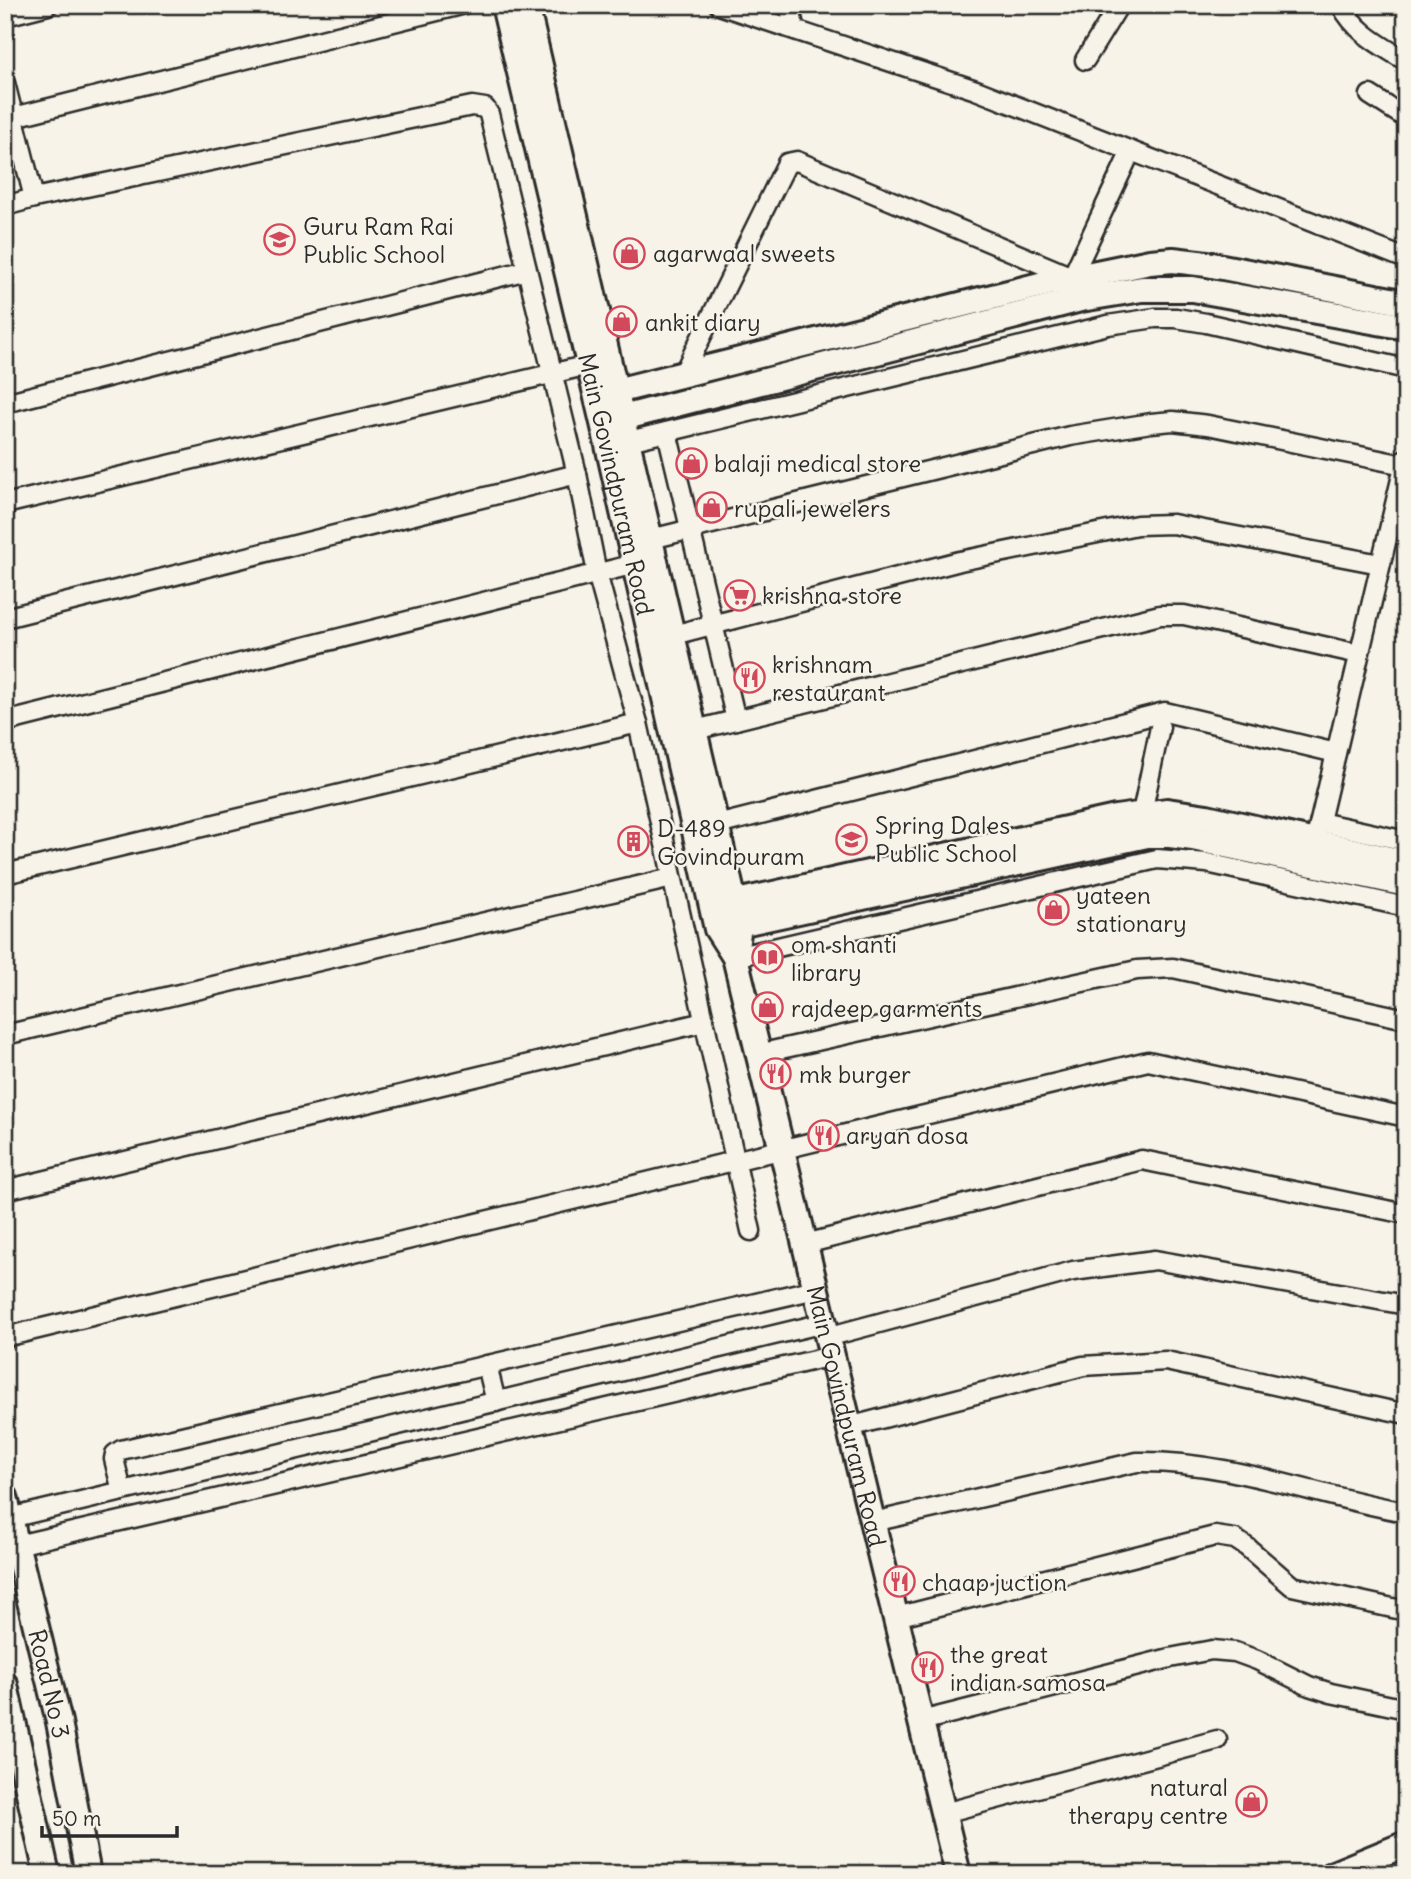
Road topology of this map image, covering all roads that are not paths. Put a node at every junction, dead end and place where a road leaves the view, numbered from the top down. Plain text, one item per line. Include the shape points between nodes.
1 (48, 5) edge
2 (461, 5) edge
3 (719, 5) edge
4 (789, 5) edge
5 (1119, 5) edge
6 (1332, 5) edge
7 (526, 6) edge
8 (1345, 13) edge
9 (5, 16) edge
10 (795, 30) junction
11 (1085, 60) dead end
12 (1406, 61) edge
13 (5, 83) edge
14 (1370, 95) dead end
15 (14, 117) junction
16 (1406, 118) edge
17 (1130, 151) junction
18 (34, 198) junction
19 (5, 206) edge
20 (1406, 259) edge
21 (527, 270) junction
22 (1072, 277) junction
23 (1406, 303) edge
24 (1406, 327) edge
25 (599, 363) junction
26 (1406, 369) edge
27 (551, 373) junction
28 (683, 374) junction
29 (607, 394) junction
30 (5, 403) edge
31 (618, 427) junction
32 (667, 432) junction
33 (1405, 461) edge
34 (577, 474) junction
35 (5, 504) edge
36 (690, 528) junction
37 (651, 539) junction
38 (635, 564) junction
39 (1380, 564) junction
40 (597, 573) junction
41 (5, 618) edge
42 (713, 625) junction
43 (673, 635) junction
44 (1359, 654) junction
45 (736, 720) junction
46 (5, 722) edge
47 (638, 723) junction
48 (1160, 727) dead end
49 (695, 730) junction
50 (1336, 753) junction
51 (1142, 813) junction
52 (717, 825) junction
53 (1317, 832) junction
54 (1406, 841) edge
55 (1406, 863) edge
56 (5, 874) edge
57 (672, 878) junction
58 (1406, 884) edge
59 (1406, 907) edge
60 (725, 916) junction
61 (735, 957) junction
62 (1406, 1019) edge
63 (704, 1022) junction
64 (5, 1035) edge
65 (758, 1054) junction
66 (1406, 1117) edge
67 (782, 1151) junction
68 (737, 1162) junction
69 (5, 1191) edge
70 (1406, 1214) edge
71 (751, 1231) dead end
72 (805, 1244) junction
73 (816, 1289) junction
74 (1406, 1305) edge
75 (6, 1332) edge
76 (828, 1339) junction
77 (487, 1366) junction
78 (636, 1368) junction
79 (645, 1399) junction
80 (496, 1402) junction
81 (1406, 1414) edge
82 (849, 1427) junction
83 (122, 1491) junction
84 (7, 1508) edge
85 (1406, 1512) edge
86 (873, 1522) junction
87 (17, 1545) junction
88 (1406, 1611) edge
89 (896, 1617) junction
90 (5, 1685) edge
91 (1406, 1709) edge
92 (921, 1721) junction
93 (1217, 1740) dead end
94 (944, 1813) junction
95 (1406, 1844) edge
96 (47, 1874) edge
97 (88, 1874) edge
98 (958, 1874) edge
99 (1333, 1874) edge

1 - 9 street
2 - 15 street
3 - 10 street
4 - 10 street
5 - 11 street
6 - 8 street
7 - 25 street, Main Govindpuram Road
8 - 12 street via 1359,31
10 - 17 street via 976,90
13 - 15 street
14 - 16 street
15 - 18 street
17 - 20 street
17 - 22 street
18 - 19 street
18 - 21 street via 480,106 489,114
21 - 27 street
21 - 30 street
22 - 23 street via 1180,261
22 - 28 street
22 - 28 street via 792,161 787,163
24 - 31 street via 1211,291 1142,289 1081,299
25 - 27 street
25 - 29 street, Main Govindpuram Road
26 - 32 street via 1206,323 1155,318 1062,335
27 - 34 street
27 - 35 street
28 - 29 street
29 - 31 street, Main Govindpuram Road
31 - 32 street
31 - 37 street, Main Govindpuram Road
31 - 38 street, Main Govindpuram Road
32 - 36 street
33 - 36 street via 1208,425 1162,422 1070,436
33 - 39 street
34 - 40 street
34 - 41 street
36 - 37 street
36 - 42 street
37 - 43 street, Main Govindpuram Road
38 - 40 street
38 - 60 street, Main Govindpuram Road
39 - 42 street via 1173,524 1137,525 960,561
39 - 44 street
40 - 46 street
40 - 47 street
42 - 43 street
42 - 45 street
43 - 49 street, Main Govindpuram Road
44 - 45 street via 1184,615 1160,614
44 - 50 street
45 - 49 street
47 - 56 street
47 - 57 street
48 - 51 street
49 - 52 street, Main Govindpuram Road
50 - 52 street via 1165,712
50 - 53 street
51 - 53 street via 1167,811
51 - 60 street
52 - 60 street, Main Govindpuram Road
53 - 54 street
53 - 55 street
57 - 63 street
57 - 64 street
58 - 60 street via 1193,838 1147,835
59 - 61 street via 1207,863 1157,859
60 - 61 street, Main Govindpuram Road
61 - 65 street, Main Govindpuram Road
62 - 65 street via 1159,968
63 - 68 street
63 - 69 street
65 - 67 street, Main Govindpuram Road
66 - 67 street via 1148,1061
67 - 68 street
67 - 72 street, Main Govindpuram Road
68 - 71 street
68 - 75 street
70 - 72 street via 1142,1160
72 - 73 street, Main Govindpuram Road
73 - 76 street, Main Govindpuram Road
73 - 77 street
74 - 76 street via 1155,1260 1073,1270
76 - 78 street
76 - 79 street
76 - 82 street, Main Govindpuram Road
77 - 80 street
77 - 83 street via 121,1450 114,1459
78 - 79 street
78 - 80 street
79 - 87 street
80 - 83 street
81 - 82 street via 1166,1361 1083,1366
82 - 86 street, Main Govindpuram Road
83 - 84 street
84 - 87 street, Road No 3
85 - 86 street via 1167,1461 1138,1462
86 - 89 street, Main Govindpuram Road
87 - 97 street, Road No 3 via 60,1722
88 - 89 street via 1292,1587 1235,1539 1215,1536
89 - 92 street, Main Govindpuram Road
90 - 96 street, Road No 3
91 - 92 street via 1331,1693 1235,1651 1212,1650
92 - 94 street, Main Govindpuram Road
93 - 94 street
94 - 98 street, Main Govindpuram Road
95 - 99 street

